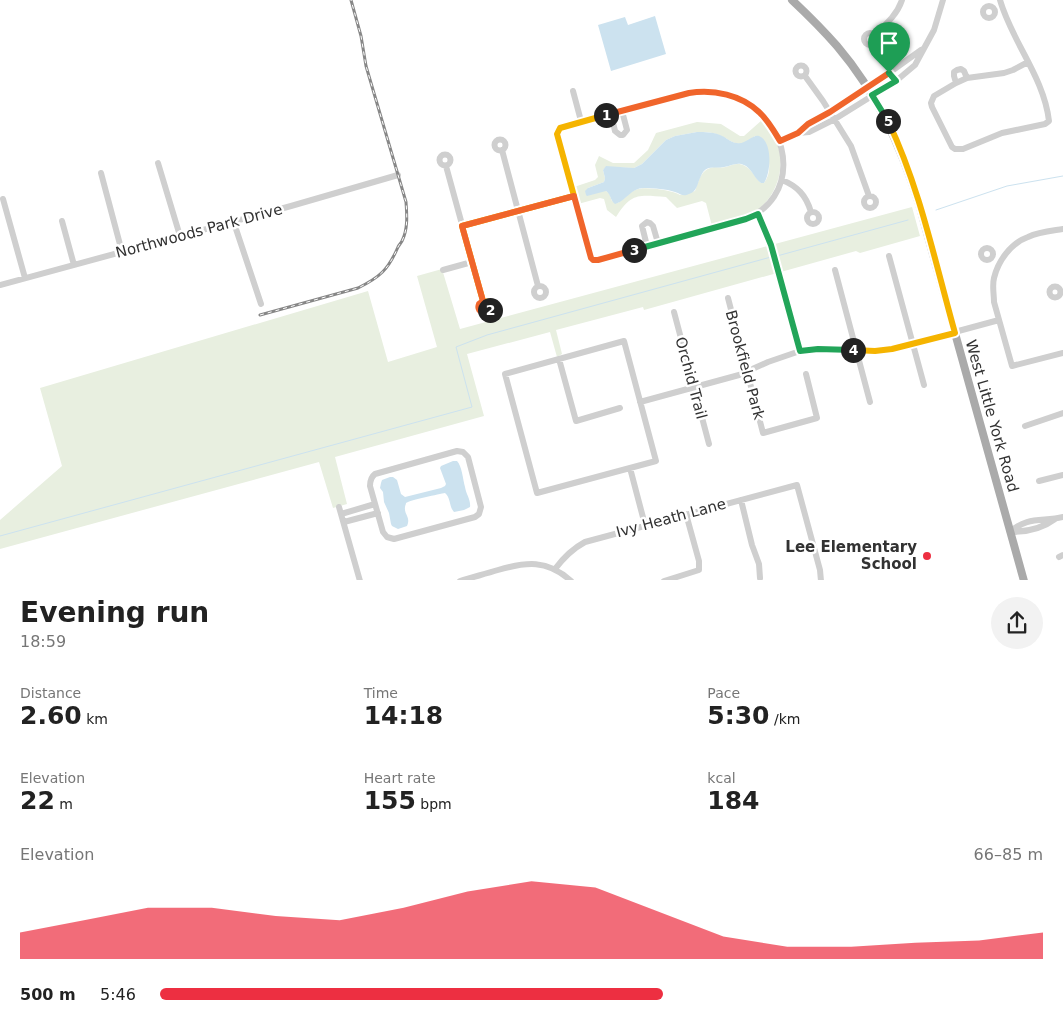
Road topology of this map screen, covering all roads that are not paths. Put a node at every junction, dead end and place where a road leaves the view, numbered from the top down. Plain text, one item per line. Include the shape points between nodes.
1 (792, 0) edge
2 (902, 0) edge
3 (943, 0) edge
4 (1001, 3) edge
5 (994, 9) dead end
6 (875, 34) dead end
7 (922, 50) junction
8 (1028, 62) junction
9 (889, 73) junction
10 (805, 76) dead end
11 (967, 78) junction
12 (896, 81) junction
13 (956, 83) junction
14 (868, 88) junction
15 (573, 91) dead end
16 (872, 95) junction
17 (622, 111) junction
18 (830, 112) junction
19 (611, 114) junction
20 (835, 120) junction
21 (581, 122) junction
22 (798, 133) junction
23 (780, 141) junction
24 (502, 150) dead end
25 (158, 163) dead end
26 (446, 166) dead end
27 (101, 173) dead end
28 (398, 175) dead end
29 (782, 180) junction
30 (574, 196) junction
31 (869, 196) dead end
32 (3, 199) dead end
33 (518, 211) junction
34 (811, 212) dead end
35 (758, 214) junction
36 (8, 216) junction
37 (0, 218) edge
38 (62, 221) dead end
39 (231, 222) junction
40 (462, 226) junction
41 (1063, 229) edge
42 (180, 236) junction
43 (658, 243) junction
44 (647, 246) junction
45 (122, 252) junction
46 (889, 256) dead end
47 (992, 256) dead end
48 (472, 262) junction
49 (1001, 262) junction
50 (74, 265) junction
51 (443, 270) dead end
52 (835, 270) dead end
53 (24, 278) junction
54 (0, 285) edge
55 (538, 286) dead end
56 (728, 298) dead end
57 (483, 301) dead end
58 (261, 304) dead end
59 (674, 312) dead end
60 (999, 320) junction
61 (955, 333) junction
62 (913, 344) junction
63 (856, 350) junction
64 (800, 351) junction
65 (1063, 353) edge
66 (559, 359) junction
67 (747, 372) junction
68 (806, 374) dead end
69 (924, 385) dead end
70 (694, 387) junction
71 (640, 402) junction
72 (870, 402) dead end
73 (620, 408) dead end
74 (1063, 414) edge
75 (1025, 426) dead end
76 (709, 444) dead end
77 (630, 468) junction
78 (1063, 475) edge
79 (1039, 481) dead end
80 (742, 500) junction
81 (375, 504) junction
82 (359, 509) junction
83 (378, 513) junction
84 (686, 514) junction
85 (362, 517) junction
86 (1063, 517) edge
87 (344, 522) junction
88 (645, 525) junction
89 (1010, 532) junction
90 (555, 570) junction
91 (760, 578) dead end
92 (360, 580) edge
93 (460, 580) edge
94 (571, 580) edge
95 (664, 580) edge
96 (821, 580) edge
97 (1024, 580) edge

1 - 14 main road, West Little York Road via 838,47
2 - 6 street via 889,21
3 - 7 street via 934,30
4 - 5 street
4 - 8 street
7 - 9 street
7 - 12 street via 915,65
8 - 11 street via 1004,73
8 - 13 street via 1043,95 1049,121 1002,133 962,149 955,149 950,144 931,103 934,96
9 - 12 street
9 - 14 street
10 - 18 street
11 - 13 street
11 - 13 street via 964,71 957,70 954,72
12 - 16 street
14 - 16 main road, West Little York Road
14 - 18 street
15 - 21 street
16 - 20 street
16 - 61 main road, West Little York Road via 893,132 912,181
17 - 19 street
17 - 19 street via 627,130 620,136 615,131
17 - 23 street via 700,91 722,93 759,111
18 - 20 street
18 - 22 street
19 - 21 street
20 - 22 street via 809,132
20 - 31 street via 851,146
21 - 30 street via 560,128 557,134
22 - 23 street
23 - 29 street via 784,163
24 - 33 street
25 - 42 street
26 - 40 street
27 - 45 street
28 - 39 street, Northwoods Park Drive
29 - 34 street via 805,196
29 - 35 street via 773,199
30 - 33 street
30 - 44 street via 593,260
32 - 36 street
33 - 40 street
33 - 55 street
35 - 43 street
35 - 64 street via 771,245
36 - 37 street
36 - 53 street
38 - 50 street
39 - 42 street, Northwoods Park Drive
39 - 58 street
40 - 48 street
41 - 49 street via 1016,242
42 - 45 street, Northwoods Park Drive
43 - 44 street
43 - 44 street via 653,226 647,222 642,226
45 - 50 street, Northwoods Park Drive
46 - 62 street
47 - 49 street
48 - 51 street
48 - 57 street
49 - 60 street via 994,279 994,302
50 - 53 street, Northwoods Park Drive
52 - 63 street
53 - 54 street, Northwoods Park Drive
56 - 67 street, Brookfield Park
59 - 70 street, Orchid Trail
60 - 61 street
60 - 65 street via 1012,366
61 - 62 street
61 - 89 main road, West Little York Road
62 - 63 street via 875,351
62 - 69 street
63 - 64 street
63 - 72 street
64 - 67 street
66 - 71 street via 624,341
66 - 73 street via 576,421
66 - 77 street via 505,374 537,493
67 - 68 street, Brookfield Park via 763,433 817,418
67 - 70 street
70 - 71 street
70 - 76 street, Orchid Trail
71 - 77 street via 656,462
74 - 75 street
77 - 88 street
78 - 79 street
80 - 84 street, Ivy Heath Lane
80 - 91 street
80 - 96 street, Ivy Heath Lane via 797,485
81 - 82 street
81 - 83 street
81 - 83 street via 370,486 375,474 457,451 468,457 480,514 394,540 383,532
82 - 85 street
82 - 87 street via 340,510
83 - 85 street
84 - 88 street, Ivy Heath Lane
84 - 95 street via 699,570
85 - 87 street
86 - 89 street via 1034,520 1018,525
87 - 92 street
88 - 90 street, Ivy Heath Lane via 585,542 572,549
89 - 97 main road, West Little York Road
90 - 93 street via 527,563
90 - 94 street

